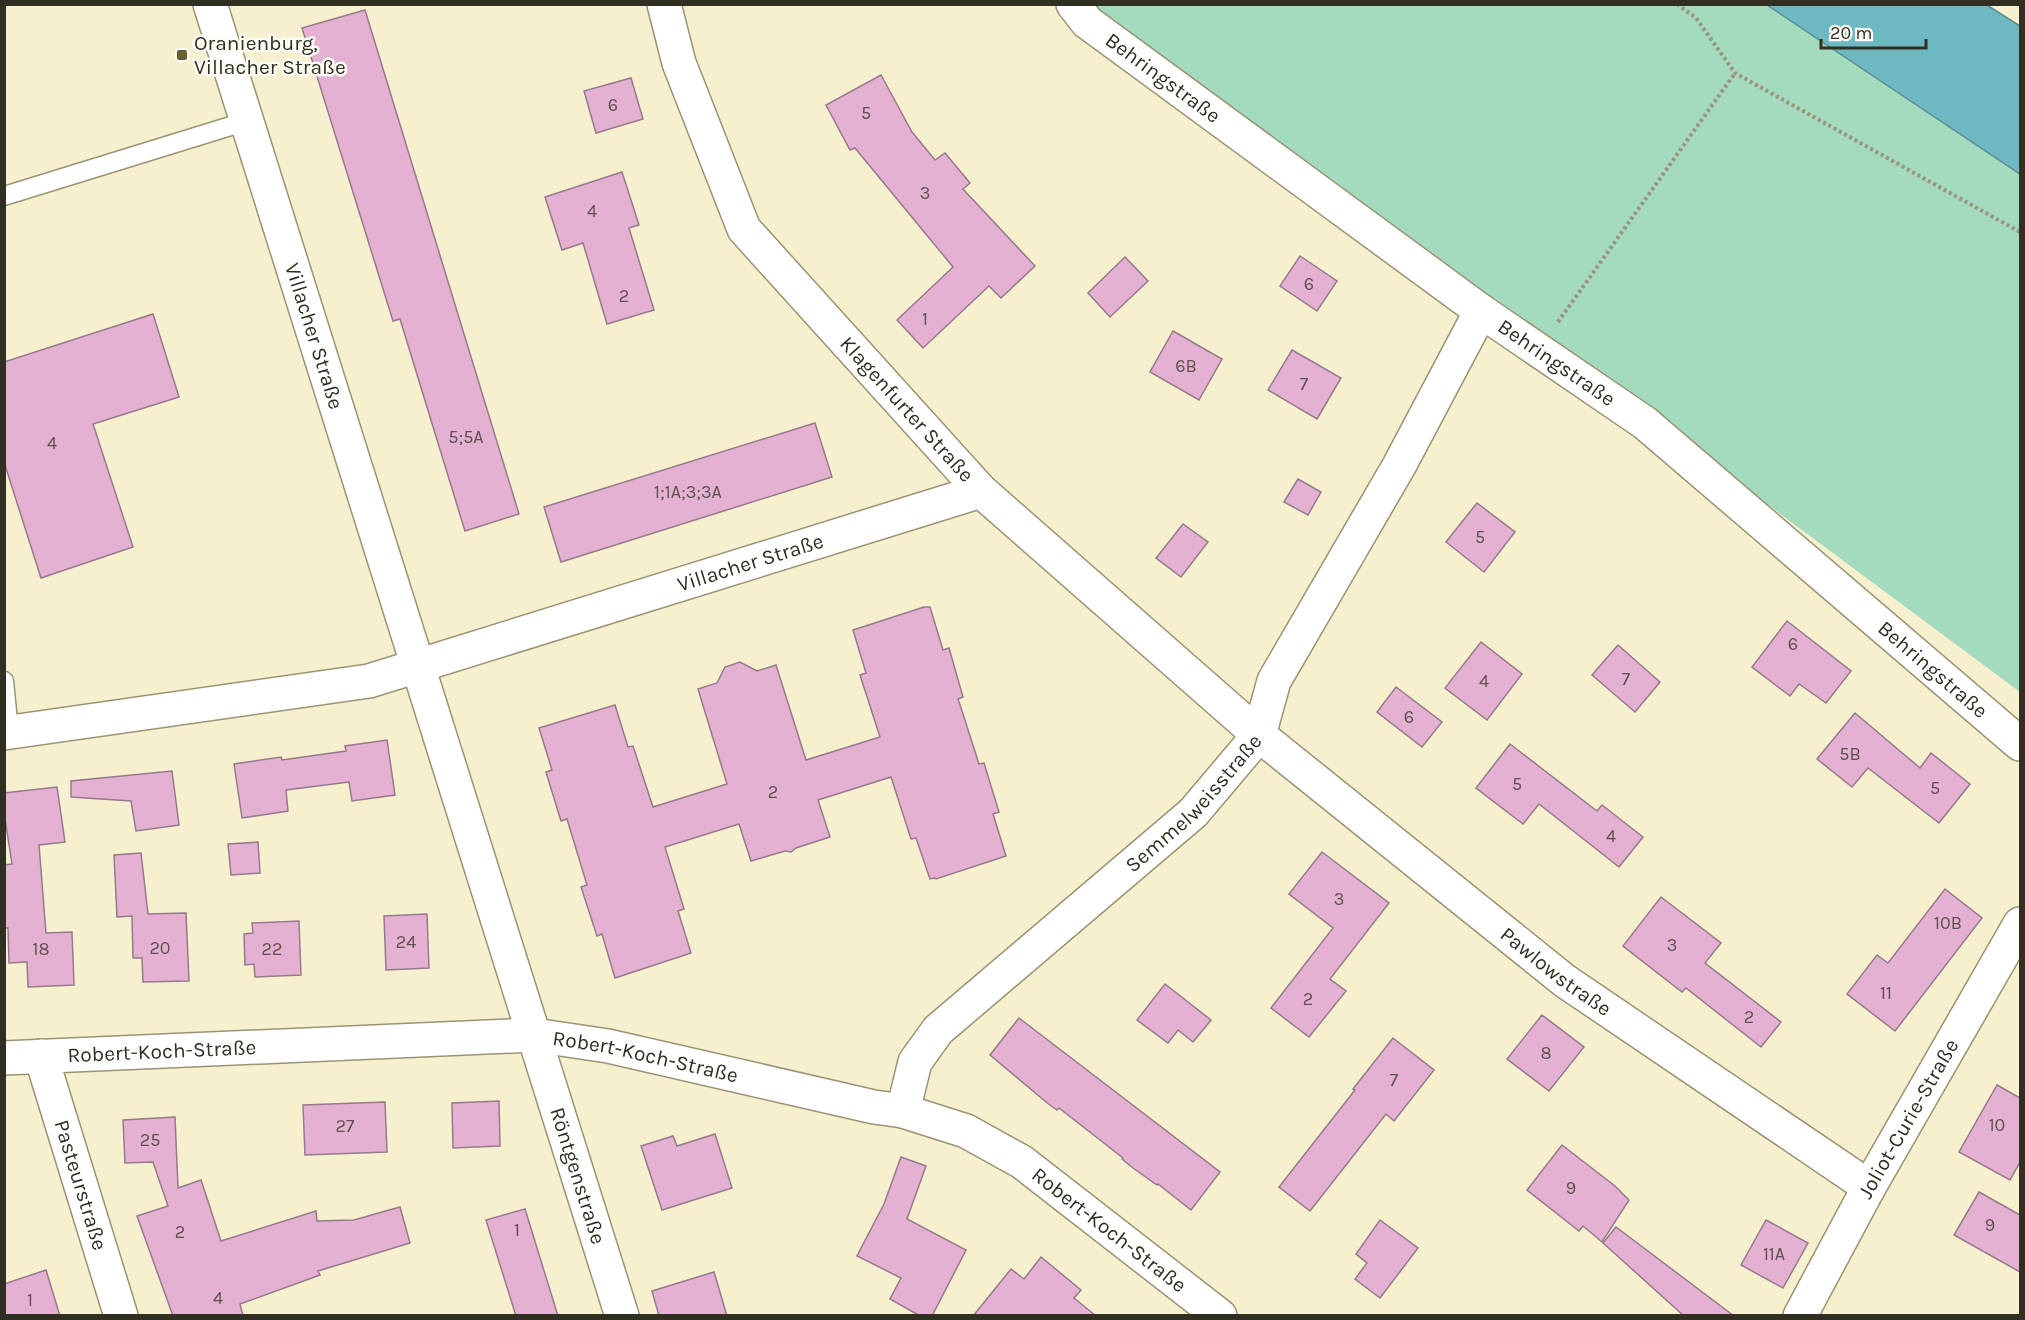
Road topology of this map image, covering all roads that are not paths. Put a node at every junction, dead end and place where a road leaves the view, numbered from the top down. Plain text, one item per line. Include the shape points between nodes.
1 (210, 4) edge
2 (664, 4) edge
3 (1073, 4) edge
4 (247, 122) junction
5 (4, 196) edge
6 (1481, 311) junction
7 (981, 491) junction
8 (418, 667) junction
9 (4, 681) edge
10 (7, 732) edge
11 (1260, 735) junction
12 (2020, 744) edge
13 (2020, 924) edge
14 (534, 1035) junction
15 (41, 1056) junction
16 (4, 1058) edge
17 (903, 1111) junction
18 (1869, 1187) junction
19 (122, 1316) edge
20 (622, 1316) edge
21 (1220, 1316) edge
22 (1800, 1316) edge

1 - 4 street, Villacher Straße
2 - 7 street, Klagenfurter Straße via 679,63 744,229
3 - 6 street, Behringstraße via 1087,22
4 - 5 lane
4 - 8 street, Villacher Straße
6 - 11 street, Semmelweisstraße via 1399,466 1274,681
6 - 12 street, Behringstraße via 1645,423
7 - 8 street, Villacher Straße
7 - 11 street, Klagenfurter Straße
8 - 10 street via 369,681
8 - 14 street, Villacher Straße
9 - 10 lane
11 - 17 street, Semmelweisstraße via 1193,813 938,1030 915,1062
11 - 18 street, Pawlowstraße via 1565,981
13 - 18 street, Joliot-Curie-Straße
14 - 15 street, Robert-Koch-Straße
14 - 17 street, Robert-Koch-Straße via 608,1046
14 - 20 street, Röntgenstraße
15 - 16 street, Robert-Koch-Straße
15 - 19 street, Pasteurstraße
17 - 21 street, Robert-Koch-Straße via 966,1131 1022,1162
18 - 22 street, Joliot-Curie-Straße

